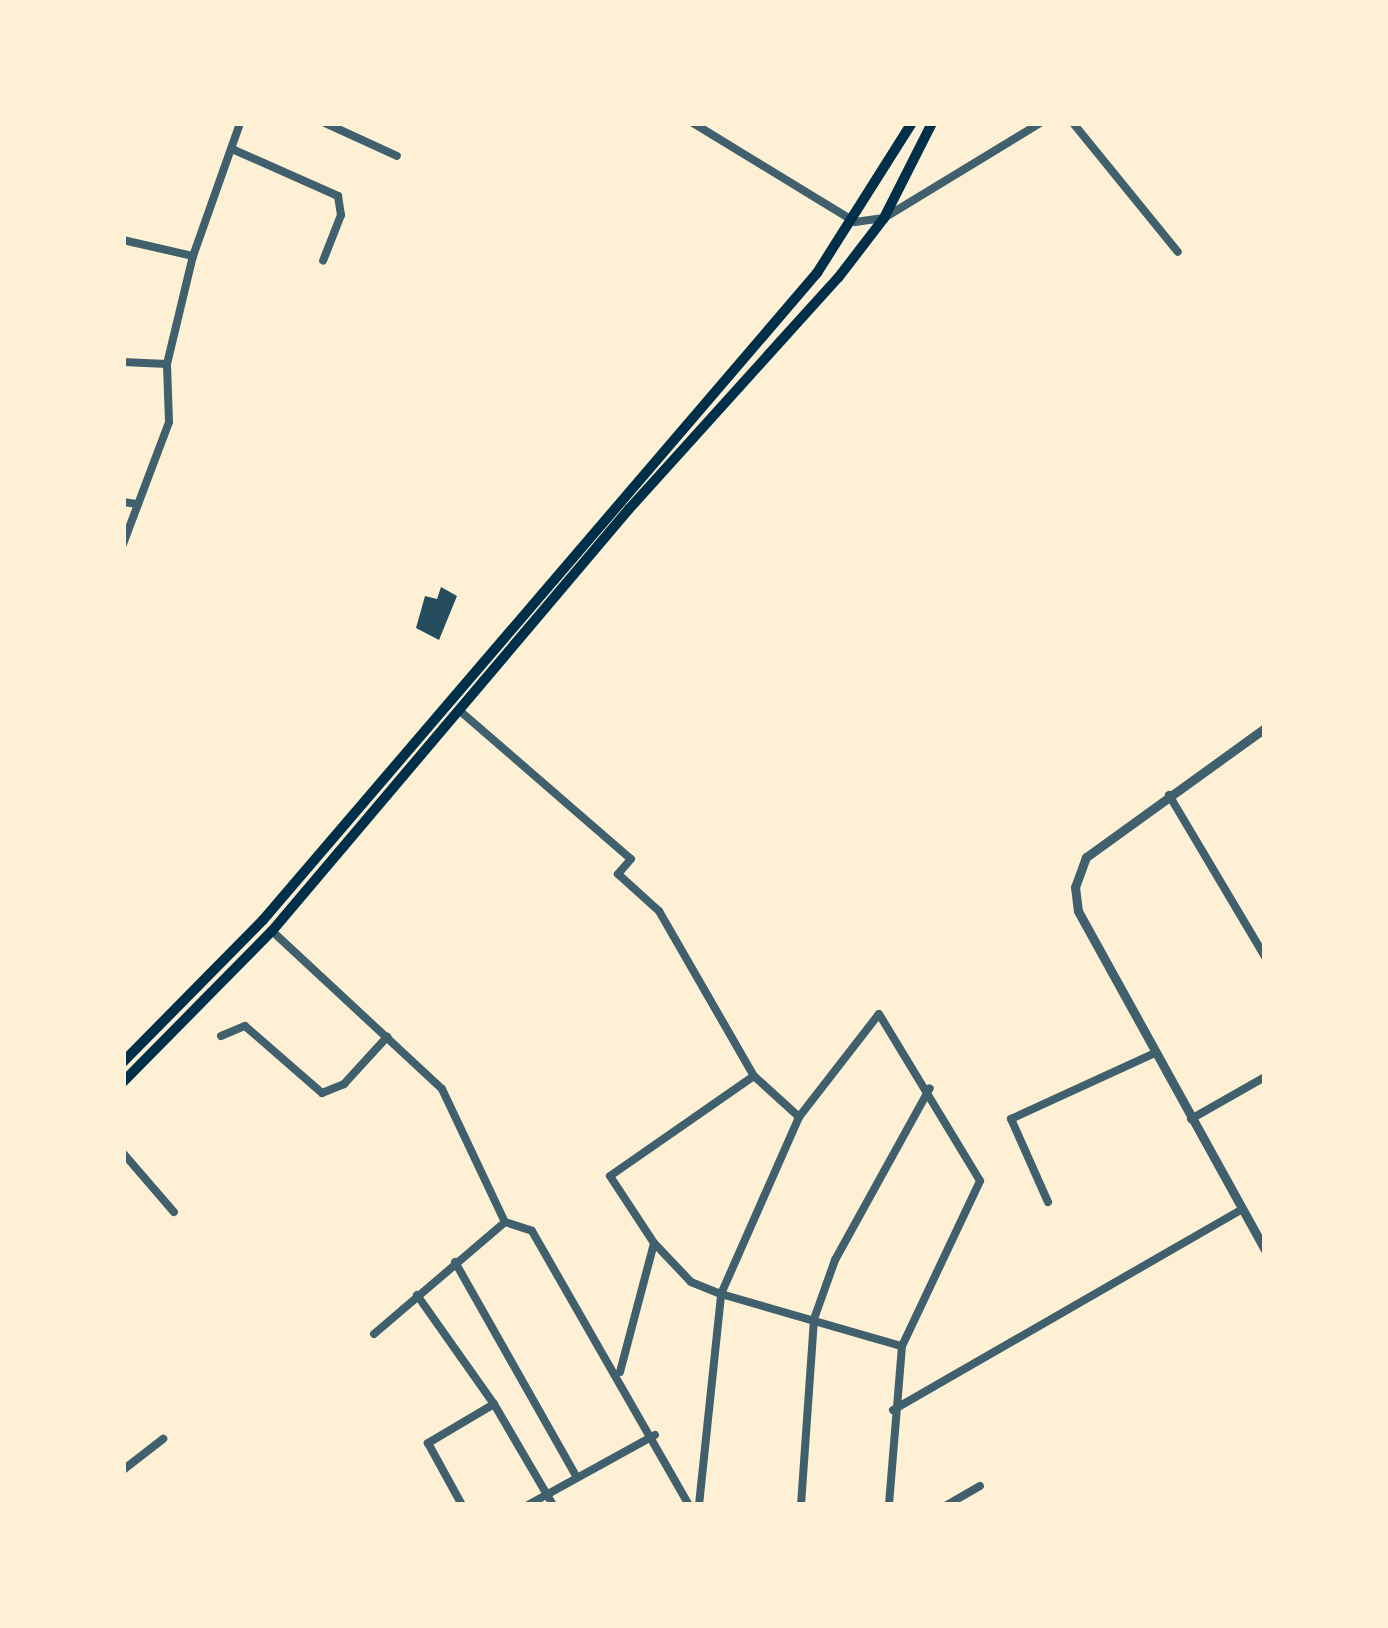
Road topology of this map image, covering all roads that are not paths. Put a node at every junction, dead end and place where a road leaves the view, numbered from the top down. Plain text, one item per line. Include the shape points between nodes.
1 (240, 123) edge
2 (325, 123) edge
3 (692, 123) edge
4 (913, 123) edge
5 (932, 123) edge
6 (1040, 123) edge
7 (1072, 123) edge
8 (232, 149) junction
9 (397, 155) dead end
10 (884, 218) junction
11 (855, 222) junction
12 (123, 240) edge
13 (1178, 252) dead end
14 (194, 256) junction
15 (323, 260) dead end
16 (123, 362) edge
17 (167, 364) junction
18 (123, 502) edge
19 (138, 504) junction
20 (123, 544) edge
21 (460, 711) junction
22 (1265, 728) edge
23 (1168, 794) junction
24 (272, 931) junction
25 (1265, 957) edge
26 (221, 1036) dead end
27 (387, 1037) junction
28 (1154, 1053) junction
29 (123, 1062) edge
30 (754, 1076) junction
31 (1265, 1077) edge
32 (123, 1082) edge
33 (929, 1088) junction
34 (800, 1117) junction
35 (1191, 1119) junction
36 (123, 1153) edge
37 (1048, 1202) dead end
38 (1242, 1209) junction
39 (174, 1212) dead end
40 (505, 1222) junction
41 (654, 1243) junction
42 (1265, 1250) edge
43 (454, 1262) junction
44 (721, 1294) junction
45 (417, 1295) junction
46 (814, 1319) junction
47 (374, 1334) dead end
48 (902, 1346) junction
49 (619, 1373) junction
50 (494, 1403) junction
51 (893, 1410) junction
52 (655, 1435) junction
53 (163, 1438) dead end
54 (123, 1471) edge
55 (576, 1476) junction
56 (980, 1486) dead end
57 (547, 1494) junction
58 (462, 1505) edge
59 (528, 1505) edge
60 (553, 1505) edge
61 (689, 1505) edge
62 (699, 1505) edge
63 (801, 1505) edge
64 (889, 1505) edge
65 (947, 1505) edge

1 - 8 street
2 - 9 street
3 - 11 street
4 - 11 main road
5 - 10 main road
6 - 10 street
7 - 13 street
8 - 14 street
8 - 15 street via 338,196 341,215
10 - 11 street
10 - 21 main road
11 - 29 main road via 263,920
12 - 14 street
14 - 17 street
16 - 17 street
17 - 19 street via 169,422
18 - 19 street
19 - 20 street
21 - 24 main road
21 - 30 street via 631,859 618,874 659,911
22 - 23 street
23 - 25 street
23 - 28 street via 1086,857 1075,887 1078,911
24 - 27 street
24 - 32 main road
26 - 27 street via 245,1026 322,1093 344,1084
27 - 40 street via 442,1089
28 - 35 street
28 - 37 street via 1011,1119
30 - 34 street
30 - 41 street via 610,1176
31 - 35 street
33 - 34 street via 880,1014
33 - 46 street via 836,1260
33 - 48 street via 980,1181
34 - 44 street
35 - 38 street
36 - 39 street
38 - 42 street
38 - 51 street
40 - 43 street
40 - 49 street via 532,1231
41 - 44 street via 691,1282
41 - 49 street
43 - 45 street
43 - 55 street
44 - 46 street
44 - 62 street
45 - 47 street
45 - 50 street
46 - 48 street
46 - 63 street
48 - 51 street
49 - 52 street
50 - 57 street
50 - 58 street via 428,1443
51 - 64 street
52 - 55 street
52 - 61 street
53 - 54 street
55 - 57 street
56 - 65 street
57 - 59 street
57 - 60 street

